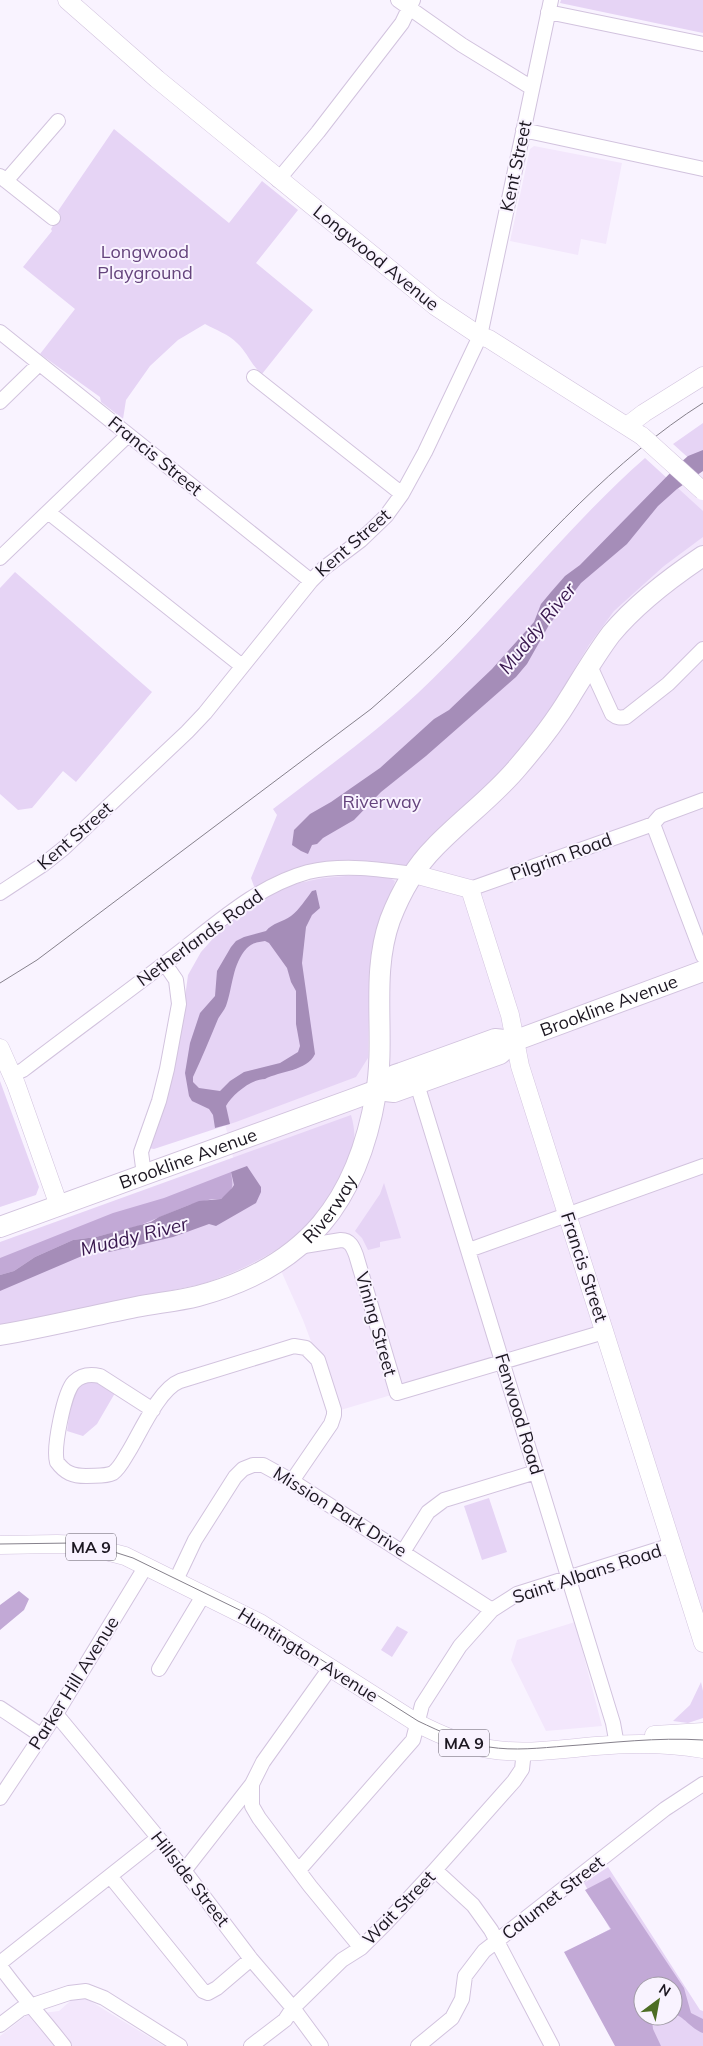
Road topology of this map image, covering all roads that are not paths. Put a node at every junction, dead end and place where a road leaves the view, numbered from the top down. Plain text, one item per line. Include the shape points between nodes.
1 (68, 0) edge
2 (407, 3) edge
3 (550, 6) edge
4 (703, 44) edge
5 (532, 88) junction
6 (58, 121) dead end
7 (523, 130) junction
8 (703, 169) edge
9 (3, 178) edge
10 (278, 180) junction
11 (53, 218) dead end
12 (0, 332) edge
13 (480, 336) junction
14 (40, 364) junction
15 (703, 376) edge
16 (254, 377) dead end
17 (0, 402) edge
18 (627, 426) junction
19 (128, 435) junction
20 (703, 491) edge
21 (402, 494) junction
22 (48, 512) junction
23 (703, 556) edge
24 (0, 558) edge
25 (311, 581) junction
26 (703, 649) edge
27 (242, 666) junction
28 (590, 666) junction
29 (703, 800) edge
30 (653, 824) junction
31 (414, 874) junction
32 (470, 889) junction
33 (0, 894) edge
34 (703, 956) edge
35 (165, 964) junction
36 (703, 971) edge
37 (514, 1041) junction
38 (0, 1048) edge
39 (12, 1075) junction
40 (417, 1084) junction
41 (377, 1090) junction
42 (703, 1166) edge
43 (144, 1175) junction
44 (59, 1206) junction
45 (567, 1215) junction
46 (0, 1227) edge
47 (298, 1247) junction
48 (469, 1250) junction
49 (56, 1326) junction
50 (604, 1332) junction
51 (0, 1335) edge
52 (0, 1347) edge
53 (502, 1363) junction
54 (153, 1410) junction
55 (536, 1472) junction
56 (292, 1481) junction
57 (0, 1545) edge
58 (672, 1545) junction
59 (404, 1552) junction
60 (146, 1566) junction
61 (569, 1578) junction
62 (176, 1580) junction
63 (204, 1594) junction
64 (492, 1610) junction
65 (703, 1644) edge
66 (330, 1668) junction
67 (159, 1669) dead end
68 (0, 1708) edge
69 (56, 1714) junction
70 (417, 1723) junction
71 (703, 1732) edge
72 (42, 1736) junction
73 (617, 1745) junction
74 (703, 1749) edge
75 (524, 1751) junction
76 (252, 1784) junction
77 (703, 1784) edge
78 (0, 1798) edge
79 (158, 1838) junction
80 (299, 1870) junction
81 (435, 1870) junction
82 (184, 1871) junction
83 (110, 1876) junction
84 (497, 1941) junction
85 (361, 1948) junction
86 (251, 1959) junction
87 (0, 1965) edge
88 (32, 2006) junction
89 (292, 2008) junction
90 (0, 2025) edge
91 (64, 2046) edge
92 (180, 2046) edge
93 (252, 2046) edge
94 (322, 2046) edge
95 (418, 2046) edge
96 (552, 2046) edge

1 - 10 main road, Longwood Avenue
2 - 5 street via 462,45
2 - 10 street via 402,23
3 - 4 street
3 - 5 street, Kent Street
5 - 7 street, Kent Street
6 - 9 street
7 - 8 street
7 - 13 street, Kent Street
9 - 11 street
10 - 13 main road, Longwood Avenue via 435,306
12 - 14 street, Francis Street
13 - 18 main road, Longwood Avenue
13 - 21 street, Kent Street
14 - 17 street
14 - 19 street, Francis Street
15 - 18 main road
16 - 21 street
18 - 20 main road, Longwood Avenue, bridge
19 - 22 street
19 - 25 street, Francis Street
21 - 25 street, Kent Street via 379,524
22 - 24 street
22 - 27 street
23 - 28 highway, Riverway via 636,608 609,637
25 - 27 street, Kent Street
26 - 28 street via 668,684 622,718 612,714
27 - 33 street, Kent Street via 187,732 101,814 53,857
28 - 31 highway, Riverway via 518,768 485,803 435,847
29 - 30 street, Pilgrim Road via 660,816
30 - 32 street, Pilgrim Road
30 - 34 street
31 - 32 main road
31 - 35 street, Netherlands Road via 352,867 323,869 295,876 256,894
31 - 41 highway, Riverway via 394,911 384,946 380,976
32 - 37 main road, Francis Street via 510,1015
35 - 39 street, Netherlands Road
35 - 43 street via 176,980 179,1004 159,1101 140,1152
36 - 37 highway, Brookline Avenue
37 - 40 highway, Brookline Avenue via 500,1054
37 - 41 highway, Brookline Avenue via 495,1039 396,1075
37 - 45 main road, Francis Street
38 - 39 main road
39 - 44 main road
40 - 41 highway, Brookline Avenue via 394,1092
40 - 48 street, Fenwood Road
41 - 43 highway, Brookline Avenue
41 - 47 highway, Riverway via 366,1140 350,1184 325,1221
42 - 45 street
43 - 44 highway, Brookline Avenue
44 - 46 highway, Brookline Avenue
45 - 48 street
45 - 50 main road, Francis Street
47 - 49 highway, Riverway via 270,1267 216,1290
47 - 53 street, Vining Street via 347,1241 356,1255 397,1394
48 - 53 street, Fenwood Road
49 - 51 highway, Riverway
49 - 52 highway, Riverway
50 - 53 street, Vining Street
50 - 58 main road, Francis Street
53 - 55 street, Fenwood Road
54 - 54 street via 100,1376 79,1378 66,1397 56,1449 57,1462 74,1475 112,1473 125,1458
54 - 56 street via 176,1383 294,1346 306,1348 318,1360 334,1415
55 - 59 street via 444,1500 428,1512
55 - 61 street, Fenwood Road
56 - 59 street, Mission Park Drive
56 - 62 street, Mission Park Drive via 263,1465 243,1469 196,1540
57 - 60 main road, Huntington Avenue / MA 9 via 83,1545 117,1553
58 - 61 street, Saint Albans Road
58 - 65 main road, Francis Street
59 - 64 street, Mission Park Drive
60 - 62 main road, Huntington Avenue / MA 9
60 - 69 street, Parker Hill Avenue
61 - 64 street, Saint Albans Road via 517,1594
61 - 73 street, Fenwood Road
62 - 63 main road, Huntington Avenue / MA 9
63 - 66 main road, Huntington Avenue / MA 9 via 260,1623
63 - 67 street
64 - 70 street, Saint Albans Road via 450,1660 422,1704
66 - 70 main road, Huntington Avenue / MA 9
66 - 76 street via 263,1762
68 - 72 street
69 - 72 street, Parker Hill Avenue
69 - 79 street, Hillside Street
70 - 75 main road, Huntington Avenue / MA 9 via 473,1746
70 - 80 street, Saint Albans Road via 413,1740
71 - 73 main road, Huntington Avenue / MA 9 via 645,1736
72 - 78 street, Parker Hill Avenue
73 - 74 main road, Huntington Avenue / MA 9 via 663,1744
73 - 75 main road, Huntington Avenue / MA 9
75 - 81 street, Wait Street via 522,1768 514,1781
76 - 80 street via 252,1806
76 - 82 street
77 - 84 street, Calumet Street via 665,1809
79 - 82 street, Hillside Street
79 - 83 street
80 - 85 street
81 - 84 street via 474,1905
81 - 85 street, Wait Street
82 - 86 street, Hillside Street
83 - 86 street via 203,1991 208,1993 217,1988
83 - 87 street
84 - 95 street via 484,1951 465,1976 462,1999 452,2018
84 - 96 street, Calumet Street
85 - 89 street, Wait Street via 342,1960
86 - 89 street, Hillside Street
87 - 88 street via 22,1998
88 - 90 street via 21,2009
88 - 91 street
88 - 92 street via 69,1993 86,1991 104,1998
89 - 93 street, Wait Street via 285,2020
89 - 94 street, Hillside Street

